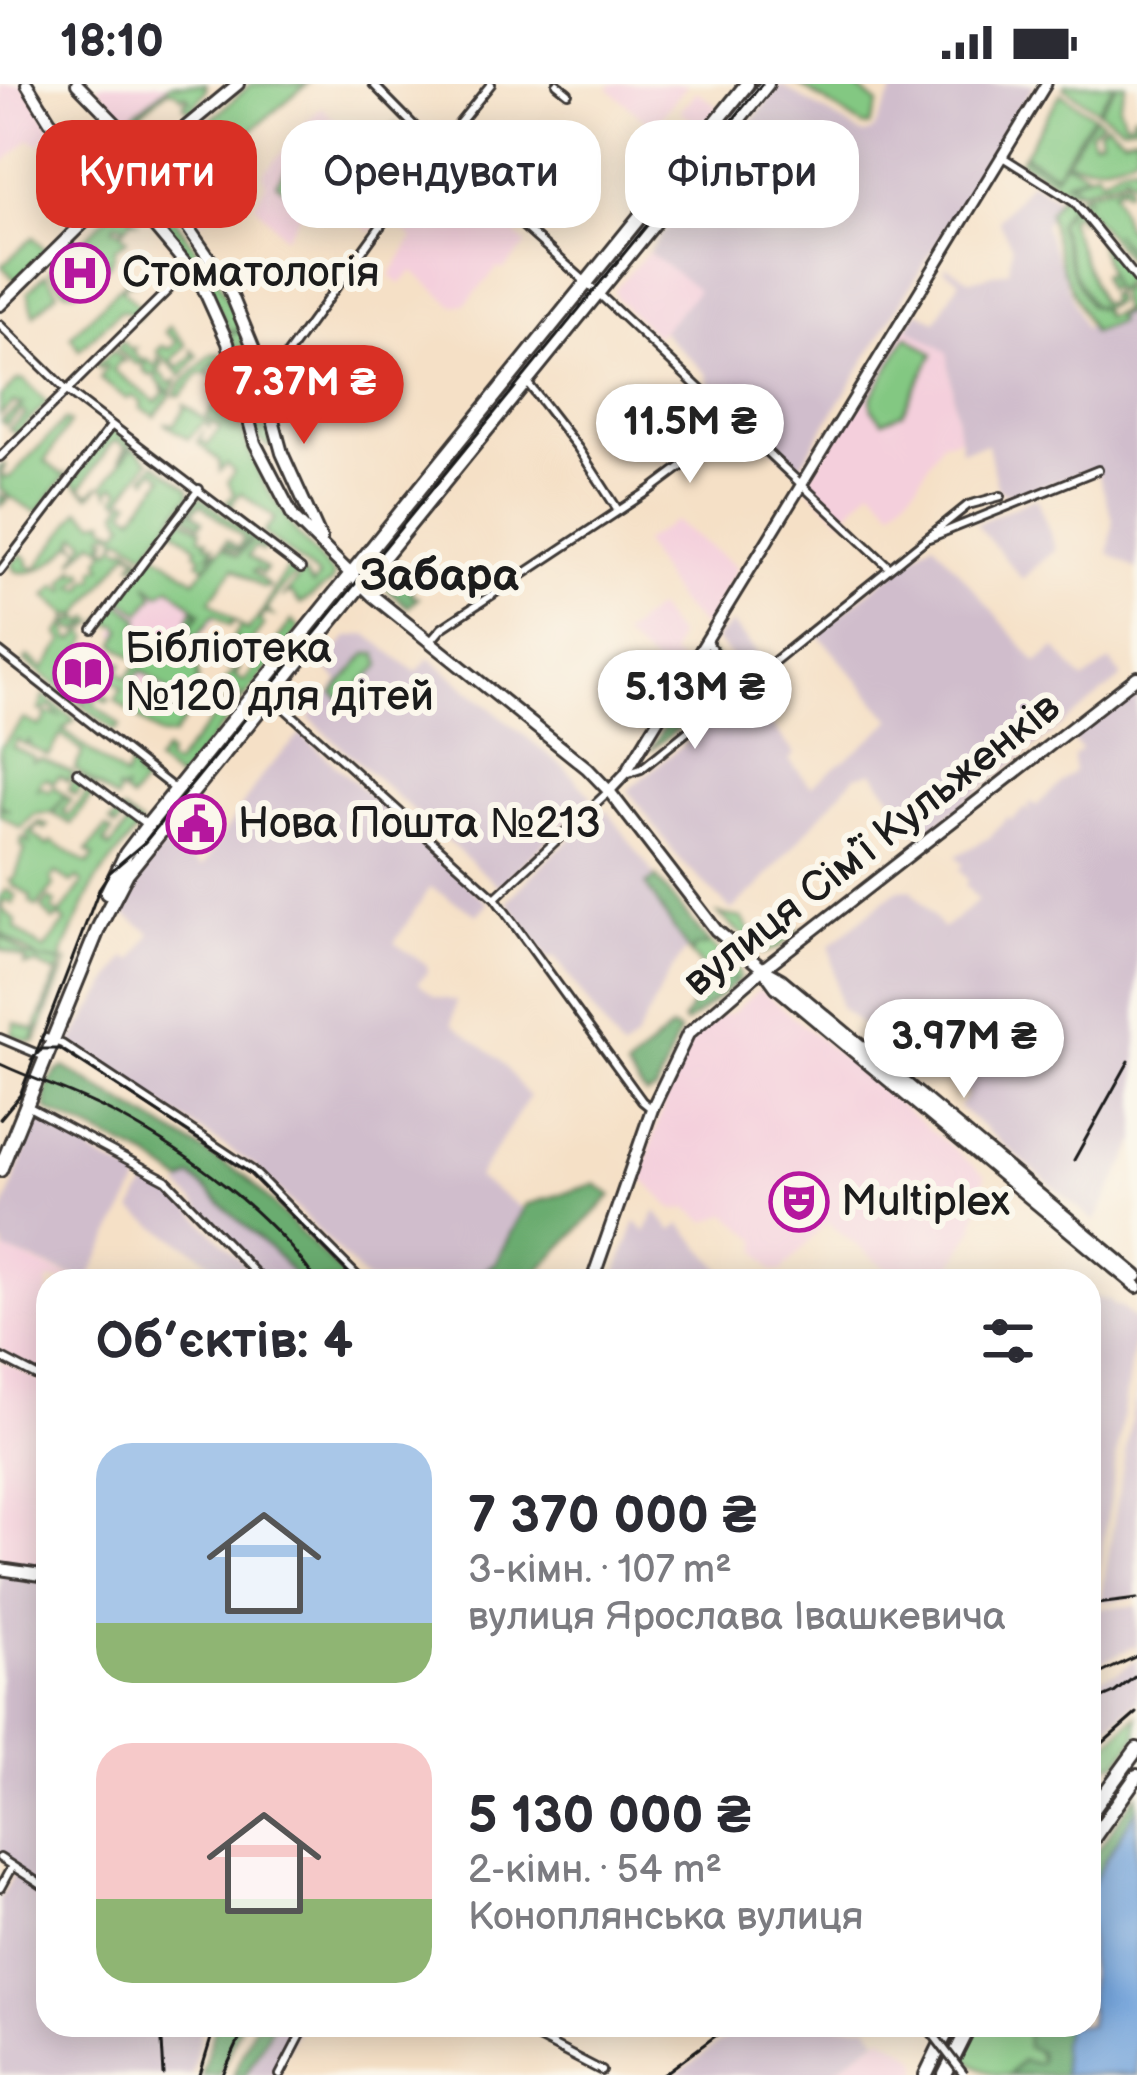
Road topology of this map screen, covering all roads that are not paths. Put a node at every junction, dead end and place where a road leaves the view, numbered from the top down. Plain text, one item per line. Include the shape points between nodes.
1 (76, 84) edge
2 (238, 84) edge
3 (373, 84) edge
4 (491, 84) edge
5 (557, 84) edge
6 (747, 84) edge
7 (767, 84) edge
8 (1046, 84) edge
9 (30, 87) edge
10 (568, 93) dead end
11 (52, 120) edge
12 (112, 120) edge
13 (196, 120) edge
14 (408, 120) edge
15 (461, 120) edge
16 (1001, 156) junction
17 (78, 228) edge
18 (189, 228) edge
19 (380, 228) edge
20 (525, 228) edge
21 (160, 230) edge
22 (1137, 279) edge
23 (169, 289) dead end
24 (593, 289) junction
25 (0, 305) edge
26 (0, 325) edge
27 (526, 381) junction
28 (264, 387) junction
29 (67, 391) junction
30 (723, 410) junction
31 (112, 425) junction
32 (277, 437) junction
33 (255, 443) junction
34 (0, 457) edge
35 (1098, 470) dead end
36 (801, 483) junction
37 (199, 489) junction
38 (1001, 496) dead end
39 (619, 511) junction
40 (924, 540) junction
41 (329, 552) junction
42 (890, 566) junction
43 (301, 569) dead end
44 (0, 571) edge
45 (357, 580) junction
46 (94, 629) dead end
47 (430, 642) junction
48 (707, 642) junction
49 (0, 652) edge
50 (1137, 676) edge
51 (742, 686) junction
52 (271, 696) junction
53 (77, 772) dead end
54 (625, 774) junction
55 (176, 790) junction
56 (609, 790) junction
57 (148, 826) junction
58 (495, 898) junction
59 (763, 969) junction
60 (0, 1038) edge
61 (49, 1039) junction
62 (41, 1056) junction
63 (26, 1105) junction
64 (652, 1109) junction
65 (0, 1155) edge
66 (0, 1170) edge
67 (251, 1269) edge
68 (350, 1269) edge
69 (596, 1269) edge
70 (1137, 1276) edge
71 (1137, 1287) edge
72 (0, 1357) edge
73 (36, 1376) edge
74 (0, 1569) edge
75 (36, 1574) edge
76 (1137, 1749) edge
77 (1137, 1775) edge
78 (1101, 1798) edge
79 (1101, 1827) edge
80 (0, 1858) edge
81 (12, 1866) junction
82 (36, 1881) edge
83 (0, 1888) edge
84 (300, 2037) edge
85 (536, 2037) edge
86 (935, 2037) edge
87 (944, 2037) edge
88 (964, 2037) edge
89 (602, 2071) dead end
90 (280, 2075) edge
91 (926, 2075) edge
92 (944, 2075) edge
93 (964, 2075) edge

1 - 12 main road
2 - 13 main road
3 - 14 street
4 - 15 street
5 - 10 street
6 - 24 main road
7 - 24 main road
8 - 16 street
9 - 11 main road
16 - 22 street via 1066,195
16 - 36 street
17 - 25 main road
18 - 28 main road via 234,297
19 - 28 street
20 - 24 street
21 - 33 main road via 217,314
23 - 29 street
24 - 27 main road
24 - 30 street
24 - 45 main road
26 - 29 street
27 - 39 street
27 - 45 main road
28 - 32 main road
29 - 31 street
29 - 34 street
30 - 36 street
30 - 39 street via 694,457
31 - 37 street
31 - 44 street
32 - 33 main road via 268,452
32 - 41 main road
33 - 41 main road via 294,518
35 - 40 street
36 - 42 street
36 - 48 street
37 - 43 street
37 - 46 street
38 - 40 street via 968,505
39 - 47 street
40 - 42 street
41 - 45 main road
42 - 51 street
45 - 47 main road
45 - 52 main road
45 - 55 main road
47 - 56 main road
48 - 51 street
48 - 54 street
49 - 55 street
50 - 59 main road, вулиця Сімʼї Кульженків
51 - 54 street
52 - 58 street
52 - 61 main road via 127,873
53 - 57 street
54 - 56 street
55 - 57 main road
56 - 58 street
56 - 59 main road via 700,912
57 - 61 main road via 109,889
58 - 64 street
59 - 64 main road, вулиця Сімʼї Кульженків via 681,1042
59 - 70 main road
59 - 71 main road
60 - 62 street
61 - 62 main road
61 - 68 street via 252,1170
62 - 63 main road
62 - 65 main road
63 - 66 main road
63 - 67 street via 166,1180
64 - 69 main road, вулиця Сімʼї Кульженків
72 - 73 street
74 - 75 main road
76 - 78 main road
77 - 79 main road
80 - 81 street
81 - 82 street
81 - 83 street
84 - 90 street
85 - 89 street
86 - 93 street, bridge
87 - 91 main road
88 - 92 main road

